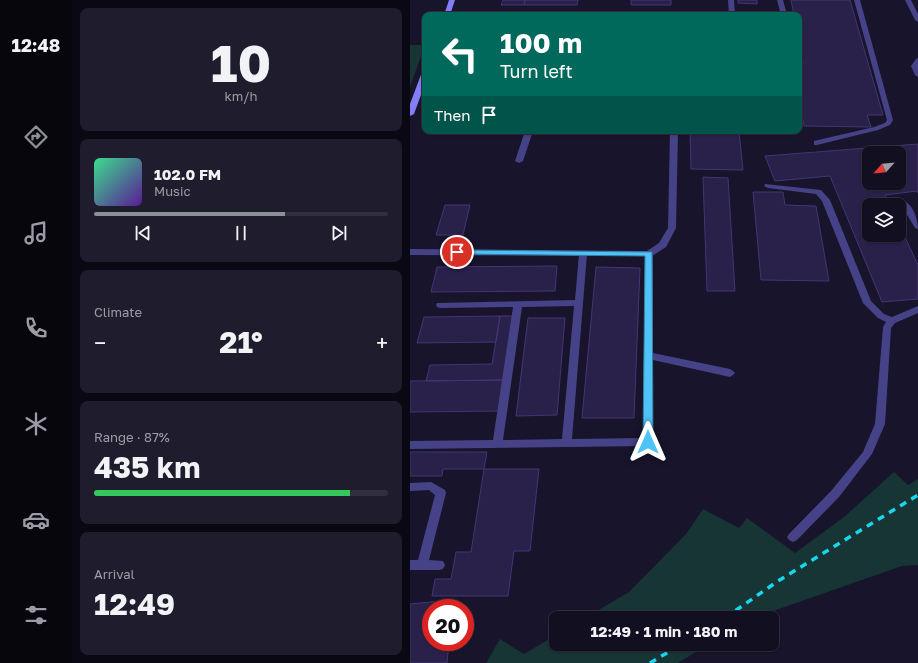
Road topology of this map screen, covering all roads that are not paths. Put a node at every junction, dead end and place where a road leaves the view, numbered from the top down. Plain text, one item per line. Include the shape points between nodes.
1 (452, 0) edge
2 (731, 0) edge
3 (780, 0) edge
4 (857, 0) edge
5 (908, 0) edge
6 (448, 12) edge
7 (732, 12) edge
8 (783, 12) edge
9 (918, 20) edge
10 (918, 60) edge
11 (918, 75) edge
12 (422, 82) edge
13 (410, 114) edge
14 (529, 134) edge
15 (674, 134) edge
16 (817, 143) dead end
17 (519, 161) dead end
18 (768, 186) dead end
19 (906, 206) edge
20 (918, 226) edge
21 (410, 252) edge
22 (583, 254) junction
23 (649, 254) junction
24 (579, 303) junction
25 (518, 304) junction
26 (440, 305) dead end
27 (918, 309) edge
28 (892, 321) junction
29 (649, 356) junction
30 (730, 373) dead end
31 (567, 443) junction
32 (498, 444) junction
33 (410, 445) edge
34 (410, 487) edge
35 (793, 537) dead end
36 (410, 564) edge
37 (422, 565) junction
38 (438, 565) dead end

1 - 6 main road
2 - 7 lane
3 - 8 lane
4 - 16 lane via 890,120 888,124 876,129
5 - 9 lane
10 - 11 lane via 914,66
12 - 13 main road
14 - 17 lane
15 - 23 street via 672,228 663,245
18 - 28 lane via 818,192 823,195 867,303 881,316
19 - 20 lane
21 - 22 street
22 - 23 street
22 - 24 lane
23 - 29 lane
24 - 25 lane
24 - 31 lane
25 - 26 lane
25 - 32 lane
27 - 28 lane
28 - 35 lane via 887,327 880,424 867,454 835,494
29 - 30 lane
29 - 31 lane via 648,442
31 - 32 lane
32 - 33 lane
34 - 37 lane via 431,486 441,493
36 - 37 lane
37 - 38 lane

